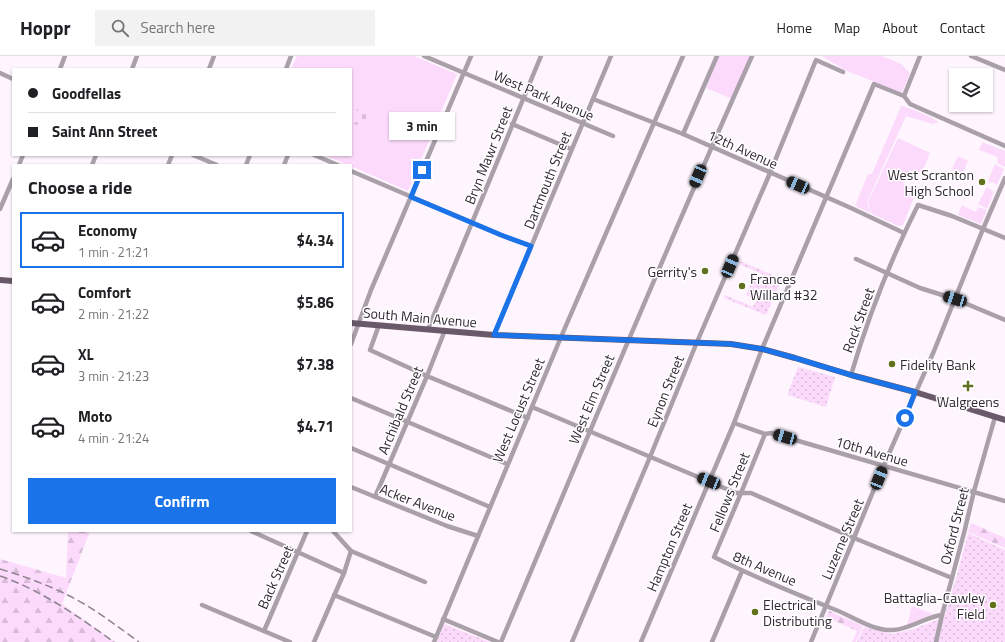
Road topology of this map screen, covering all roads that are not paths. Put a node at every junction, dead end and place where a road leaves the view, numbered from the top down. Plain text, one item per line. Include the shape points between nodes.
1 (65, 56) edge
2 (137, 56) edge
3 (214, 56) edge
4 (291, 56) edge
5 (424, 56) edge
6 (471, 56) edge
7 (541, 56) edge
8 (611, 56) edge
9 (683, 56) edge
10 (717, 56) edge
11 (752, 56) edge
12 (920, 56) edge
13 (971, 56) edge
14 (60, 68) edge
15 (132, 68) edge
16 (209, 68) edge
17 (286, 68) edge
18 (1005, 70) edge
19 (843, 72) dead end
20 (0, 73) edge
21 (464, 73) junction
22 (12, 79) edge
23 (904, 96) junction
24 (523, 98) junction
25 (593, 99) junction
26 (654, 122) junction
27 (582, 123) junction
28 (512, 124) junction
29 (683, 134) junction
30 (612, 136) dead end
31 (1005, 146) edge
32 (711, 147) junction
33 (571, 149) junction
34 (195, 156) edge
35 (316, 156) edge
36 (215, 164) edge
37 (336, 164) edge
38 (352, 171) edge
39 (770, 173) junction
40 (1005, 178) edge
41 (12, 181) edge
42 (411, 197) junction
43 (826, 198) junction
44 (0, 209) edge
45 (472, 222) junction
46 (983, 229) junction
47 (904, 233) junction
48 (1005, 238) edge
49 (531, 246) junction
50 (856, 259) dead end
51 (887, 273) junction
52 (2, 280) edge
53 (12, 282) edge
54 (955, 299) junction
55 (1005, 320) edge
56 (352, 323) edge
57 (359, 324) junction
58 (379, 325) junction
59 (428, 329) junction
60 (444, 330) junction
61 (494, 335) junction
62 (561, 337) junction
63 (628, 340) junction
64 (352, 342) edge
65 (697, 342) junction
66 (762, 349) junction
67 (851, 375) junction
68 (427, 376) junction
69 (915, 392) junction
70 (352, 398) edge
71 (532, 407) junction
72 (995, 417) junction
73 (528, 418) junction
74 (1005, 420) edge
75 (407, 421) junction
76 (734, 423) junction
77 (590, 431) junction
78 (764, 434) junction
79 (352, 448) edge
80 (650, 457) junction
81 (507, 464) junction
82 (389, 465) junction
83 (884, 465) junction
84 (709, 481) junction
85 (352, 487) edge
86 (974, 491) junction
87 (742, 493) junction
88 (375, 497) junction
89 (1005, 501) edge
90 (490, 507) junction
91 (253, 532) edge
92 (307, 532) edge
93 (334, 532) edge
94 (478, 536) junction
95 (854, 538) junction
96 (351, 551) junction
97 (298, 552) junction
98 (714, 557) joint
99 (742, 571) junction
100 (344, 573) junction
101 (952, 578) junction
102 (426, 582) dead end
103 (334, 595) junction
104 (202, 605) dead end
105 (826, 606) junction
106 (942, 615) junction
107 (443, 619) junction
108 (264, 631) junction
109 (436, 637) junction
110 (290, 642) edge
111 (314, 642) edge
112 (434, 642) edge
113 (499, 642) edge
114 (572, 642) edge
115 (641, 642) edge
116 (712, 642) edge
117 (810, 642) edge
118 (936, 642) edge

1 - 14 street
2 - 15 street
3 - 16 street
4 - 17 street
5 - 21 street, West Park Avenue
6 - 21 street
7 - 24 street, Bryn Mawr Street
8 - 25 street, Dartmouth Street
9 - 26 street, West Locust Street
10 - 29 street
11 - 32 street, West Elm Street
12 - 23 street
13 - 18 street
19 - 39 street, Eynon Street via 816,60
20 - 22 street
21 - 24 street, West Park Avenue
21 - 42 street
23 - 31 street via 910,104
23 - 43 street, Hampton Street via 874,84
24 - 27 street, West Park Avenue
24 - 28 street, Bryn Mawr Street
25 - 26 street, 12th Avenue
25 - 27 street, Dartmouth Street
26 - 29 street, 12th Avenue
26 - 62 street, West Locust Street
27 - 30 street, West Park Avenue
27 - 33 street, Dartmouth Street
28 - 33 street
28 - 45 street, Bryn Mawr Street
29 - 32 street, 12th Avenue
32 - 39 street, 12th Avenue
32 - 63 street, West Elm Street
33 - 49 street, Dartmouth Street
34 - 36 street
35 - 37 street
38 - 42 street
39 - 43 street, 12th Avenue
39 - 65 street, Eynon Street
40 - 46 street, Luzerne Street
41 - 44 street
42 - 45 street
42 - 57 street
43 - 47 street, 12th Avenue
43 - 66 street, Hampton Street
45 - 49 street
45 - 59 street, Bryn Mawr Street
46 - 47 street, Rock Street via 918,205
46 - 48 street
46 - 54 street, Luzerne Street
47 - 51 street, Rock Street
49 - 61 street, Dartmouth Street
50 - 51 street
51 - 54 street via 920,288
51 - 67 street, Rock Street via 864,332
52 - 53 main road
54 - 55 street
54 - 69 street, Luzerne Street
56 - 57 main road, South Main Avenue
57 - 58 main road, South Main Avenue
57 - 64 street
58 - 59 main road, South Main Avenue
58 - 68 street via 370,350
59 - 60 main road, South Main Avenue
60 - 61 main road, South Main Avenue
60 - 68 street, Archibald Street
61 - 62 main road, South Main Avenue
62 - 63 main road, South Main Avenue
62 - 71 street, West Locust Street
63 - 65 main road, South Main Avenue
63 - 77 street, West Elm Street
65 - 66 main road, South Main Avenue
65 - 80 street, Eynon Street
66 - 67 main road, South Main Avenue
66 - 76 street, Hampton Street
67 - 69 main road, South Main Avenue
68 - 73 street
68 - 75 street, Archibald Street
69 - 72 main road, South Main Avenue
69 - 83 street, Luzerne Street
70 - 75 street
71 - 73 street, West Locust Street
71 - 77 street
72 - 74 main road, South Main Avenue
72 - 86 street, Oxford Street
73 - 81 street, West Locust Street
75 - 81 street
75 - 82 street, Archibald Street
76 - 78 street, 10th Avenue
76 - 84 street, Hampton Street
77 - 80 street
77 - 113 street, West Elm Street
78 - 83 street, 10th Avenue via 771,433
78 - 87 street, Fellows Street
79 - 82 street
80 - 84 street
80 - 114 street, Eynon Street
81 - 90 street, West Locust Street
82 - 88 street, Archibald Street
82 - 90 street
83 - 86 street, 10th Avenue
83 - 95 street, Luzerne Street
84 - 87 street via 736,493
84 - 115 street, Hampton Street
85 - 88 street, Acker Avenue
86 - 89 street, 10th Avenue
86 - 101 street, Oxford Street
87 - 95 street via 751,493
87 - 98 street, Fellows Street
88 - 94 street, Acker Avenue
90 - 94 street, West Locust Street
91 - 97 street
92 - 97 street, Back Street
93 - 96 street
94 - 107 street, West Locust Street
95 - 101 street
95 - 105 street, Luzerne Street
96 - 100 street
96 - 102 street
97 - 100 street
97 - 108 street, Back Street
98 - 99 street, 8th Avenue
99 - 105 street, 8th Avenue
99 - 116 street
100 - 103 street
101 - 106 street, Oxford Street
103 - 109 street
103 - 111 street
104 - 108 street
105 - 106 street, 8th Avenue via 874,627 892,630
105 - 117 street, Luzerne Street
106 - 118 street, Oxford Street
107 - 109 street, West Locust Street
107 - 113 street
108 - 110 street
109 - 112 street, West Locust Street

